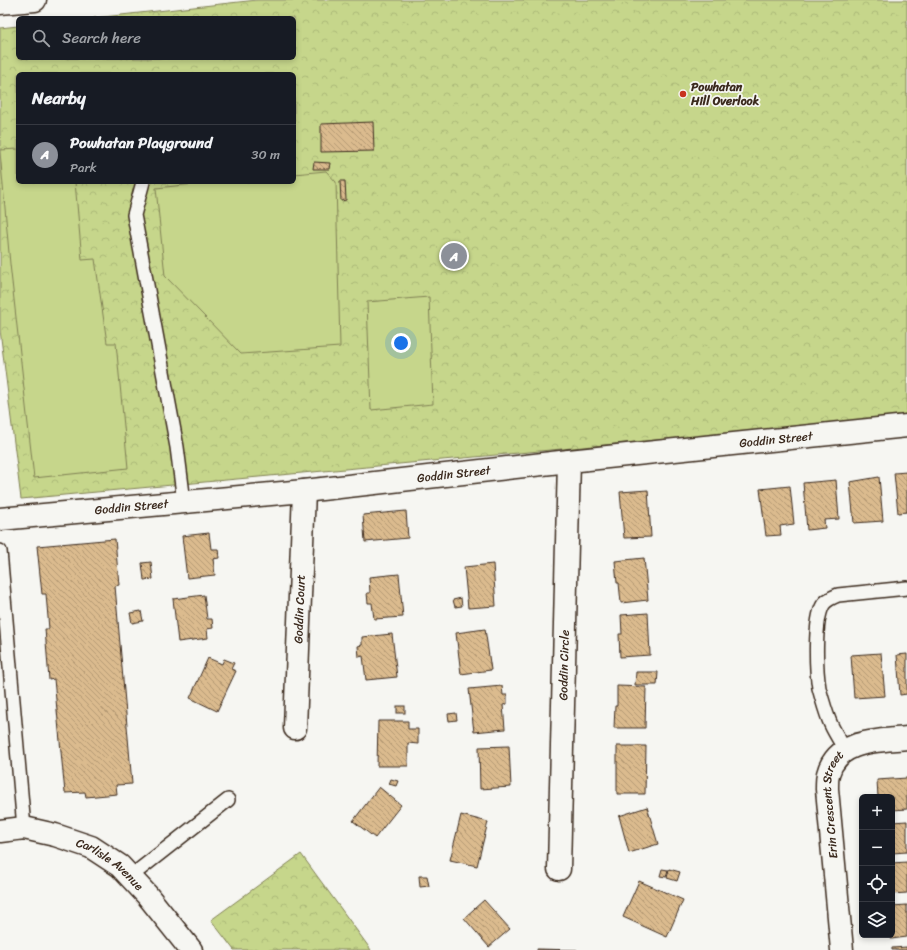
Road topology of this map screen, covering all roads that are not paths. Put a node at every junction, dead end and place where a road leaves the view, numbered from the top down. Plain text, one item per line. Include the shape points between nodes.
1 (35, 0) edge
2 (0, 3) edge
3 (142, 184) edge
4 (907, 426) edge
5 (569, 461) junction
6 (304, 491) junction
7 (184, 502) junction
8 (0, 519) edge
9 (0, 551) edge
10 (907, 588) edge
11 (295, 728) dead end
12 (907, 738) edge
13 (845, 750) junction
14 (228, 800) dead end
15 (24, 828) junction
16 (0, 831) edge
17 (559, 869) dead end
18 (130, 877) junction
19 (191, 950) edge
20 (842, 950) edge

1 - 2 street
3 - 7 lane via 134,215 177,447
4 - 5 street, Goddin Street
5 - 6 street, Goddin Street
5 - 17 street, Goddin Circle
6 - 7 street, Goddin Street
6 - 11 street, Goddin Court
7 - 8 street, Goddin Street
9 - 15 lane
10 - 13 lane via 838,595 823,605 817,634 819,687 830,723
12 - 13 street, Erin Crescent Street via 862,743
13 - 20 street, Erin Crescent Street via 828,773 827,789
14 - 18 lane
15 - 16 street, Carlisle Avenue
15 - 18 street, Carlisle Avenue via 91,847 120,866
18 - 19 street, Carlisle Avenue

